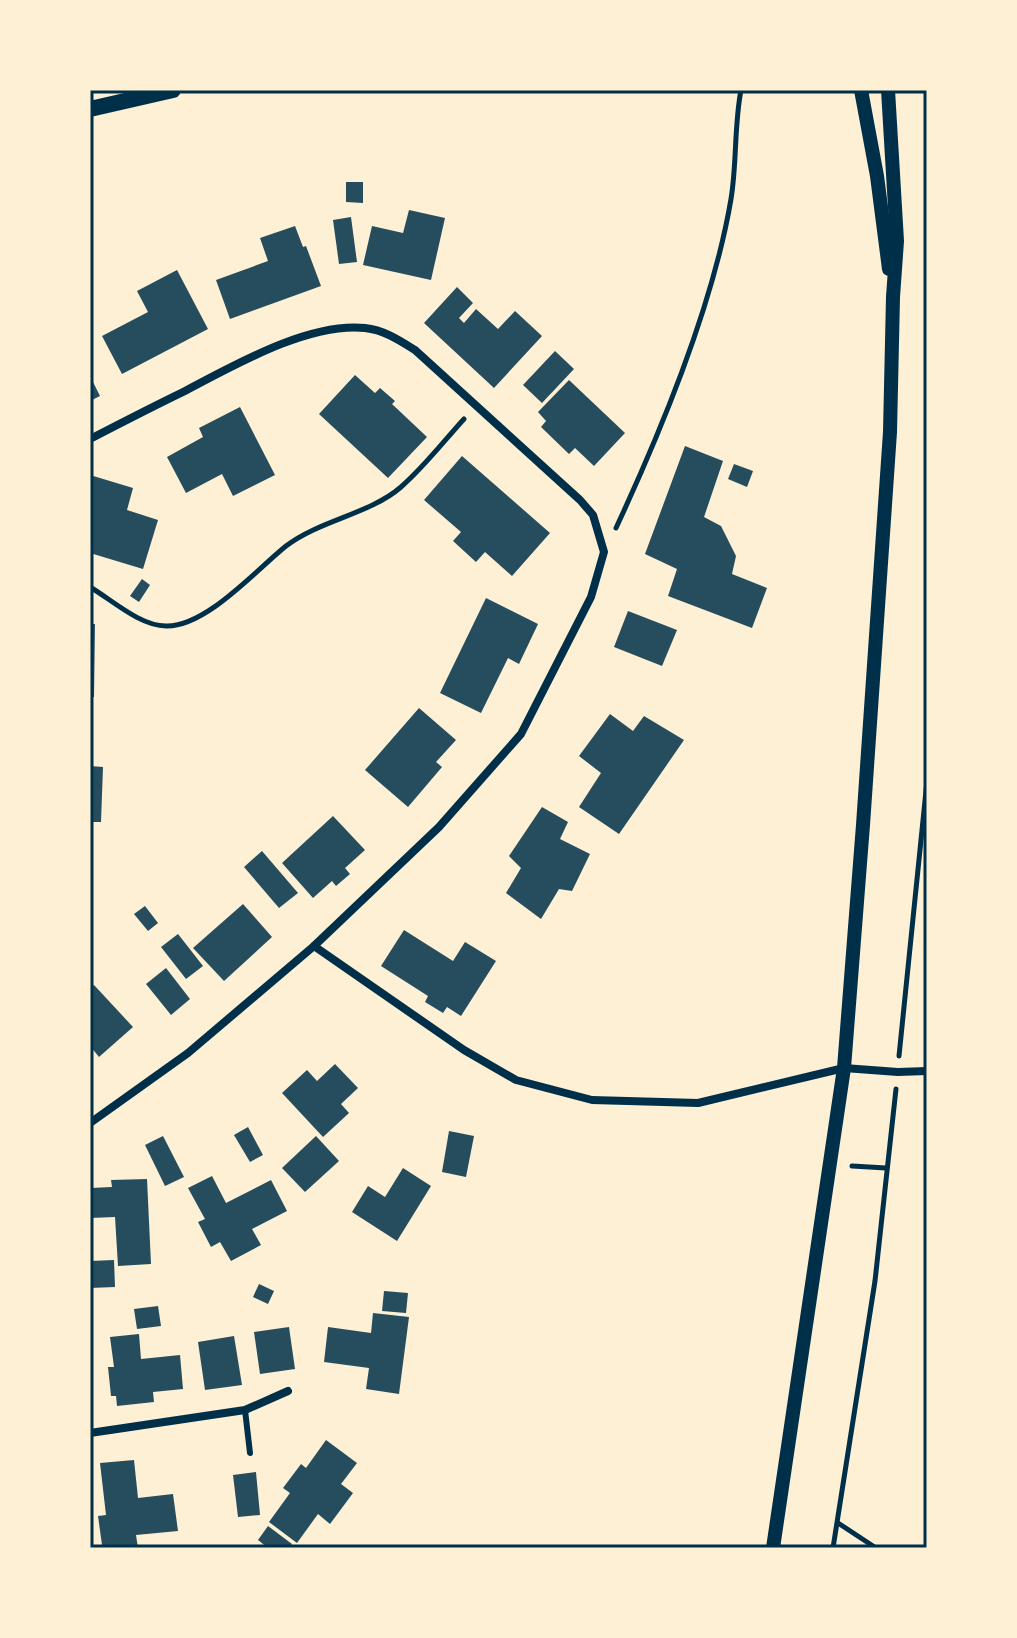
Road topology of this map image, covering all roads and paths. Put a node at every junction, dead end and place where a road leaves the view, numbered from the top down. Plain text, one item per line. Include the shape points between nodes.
1 (173, 90) edge
2 (741, 90) edge
3 (861, 90) edge
4 (888, 90) edge
5 (90, 109) edge
6 (893, 297) junction
7 (477, 405) junction
8 (90, 439) edge
9 (604, 552) junction
10 (90, 587) edge
11 (927, 781) edge
12 (314, 946) junction
13 (844, 1068) junction
14 (927, 1071) edge
15 (898, 1072) junction
16 (90, 1123) edge
17 (830, 1164) junction
18 (886, 1168) junction
19 (288, 1391) dead end
20 (245, 1410) junction
21 (90, 1433) edge
22 (250, 1453) dead end
23 (838, 1523) junction
24 (773, 1548) edge
25 (833, 1548) edge
26 (876, 1548) edge

1 - 5 main road
2 - 9 path via 732,197 718,263 639,477
3 - 6 street
4 - 6 street via 897,241
6 - 13 street via 889,462
7 - 8 street via 391,335 368,328 330,328 237,363
7 - 9 street via 593,515
7 - 10 path via 400,489 289,543 199,616 180,625 148,623
9 - 12 street via 591,597 521,734 439,827
11 - 15 path
12 - 13 street via 516,1080 592,1100 698,1103
12 - 16 street via 188,1053
13 - 15 street
13 - 17 street
14 - 15 street
15 - 18 path
17 - 18 path
17 - 24 street
18 - 23 path via 875,1281
19 - 20 street
20 - 21 street
20 - 22 lane
23 - 25 path
23 - 26 path

